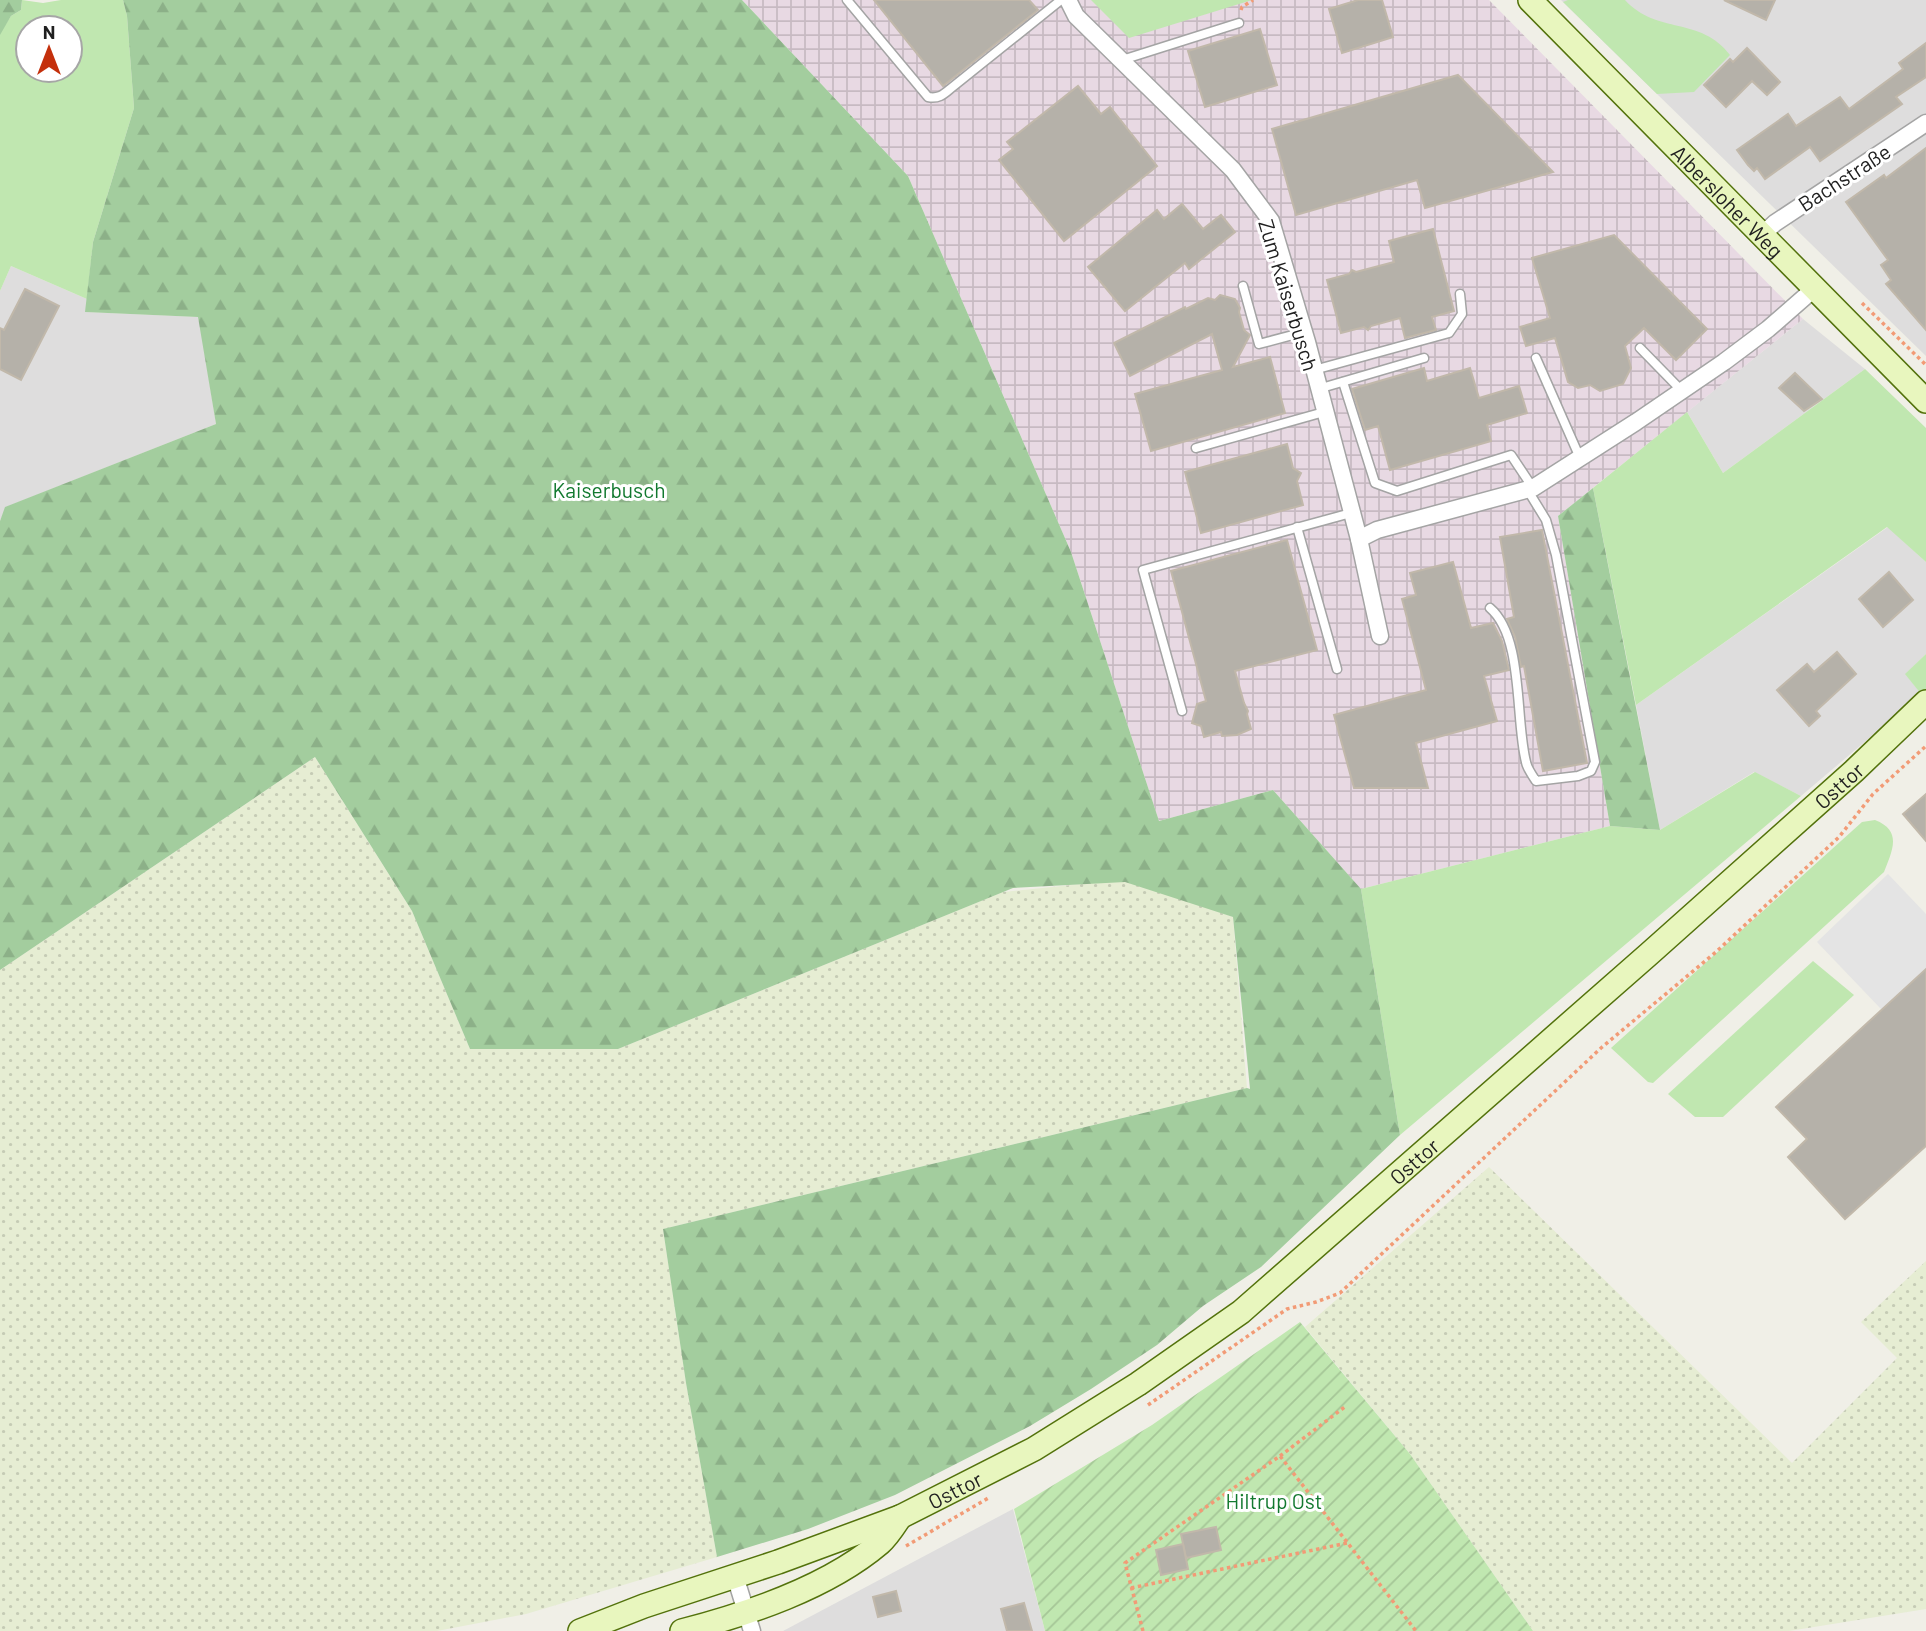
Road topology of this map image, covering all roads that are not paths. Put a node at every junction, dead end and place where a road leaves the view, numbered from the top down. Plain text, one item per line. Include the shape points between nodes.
1 (847, 0) edge
2 (1061, 0) edge
3 (1068, 0) edge
4 (1530, 0) edge
5 (1239, 23) dead end
6 (1120, 60) junction
7 (1926, 123) edge
8 (1763, 234) junction
9 (1243, 286) dead end
10 (1815, 288) junction
11 (1460, 294) dead end
12 (1304, 332) junction
13 (1640, 348) dead end
14 (1424, 358) dead end
15 (1536, 358) dead end
16 (1314, 370) junction
17 (1343, 382) junction
18 (1318, 389) junction
19 (1682, 391) junction
20 (1926, 401) edge
21 (1324, 412) junction
22 (1196, 448) dead end
23 (1580, 458) junction
24 (1530, 488) junction
25 (1351, 513) junction
26 (1297, 527) junction
27 (1359, 539) junction
28 (1490, 608) dead end
29 (1380, 636) dead end
30 (1337, 670) dead end
31 (1926, 702) edge
32 (1182, 711) dead end
33 (1926, 719) edge
34 (1885, 743) junction
35 (900, 1517) junction
36 (735, 1576) junction
37 (750, 1622) edge
38 (580, 1631) edge
39 (682, 1631) edge

1 - 2 lane via 928,97 934,98
3 - 6 street, Zum Kaiserbusch via 1076,16
4 - 8 main road, Albersloher Weg
5 - 6 lane
6 - 12 street, Zum Kaiserbusch via 1233,170 1271,221
7 - 8 street, Bachstraße
8 - 10 main road, Albersloher Weg
9 - 12 lane via 1259,344
10 - 19 street via 1768,329
10 - 20 main road, Albersloher Weg
11 - 16 lane via 1462,314 1449,333
12 - 16 street, Zum Kaiserbusch
13 - 19 lane
14 - 17 lane
15 - 23 lane
16 - 18 street, Zum Kaiserbusch
17 - 18 lane
17 - 24 lane via 1375,483 1398,491 1511,455
18 - 21 street, Zum Kaiserbusch
19 - 23 street
21 - 22 lane
21 - 25 street, Zum Kaiserbusch
23 - 24 street
24 - 27 street
24 - 28 lane via 1556,555 1594,762 1591,771 1536,781 1526,764 1511,646 1501,617
25 - 26 lane
25 - 27 street, Zum Kaiserbusch
26 - 30 lane
26 - 32 lane via 1143,570
27 - 29 street, Zum Kaiserbusch
31 - 34 main road, Osttor
33 - 34 main road, Osttor
34 - 35 main road, Osttor via 1241,1312 1034,1450
35 - 36 main road, Osttor
35 - 37 main road, Osttor via 881,1543 771,1605
36 - 37 street
36 - 38 main road, Osttor
37 - 39 main road, Osttor

